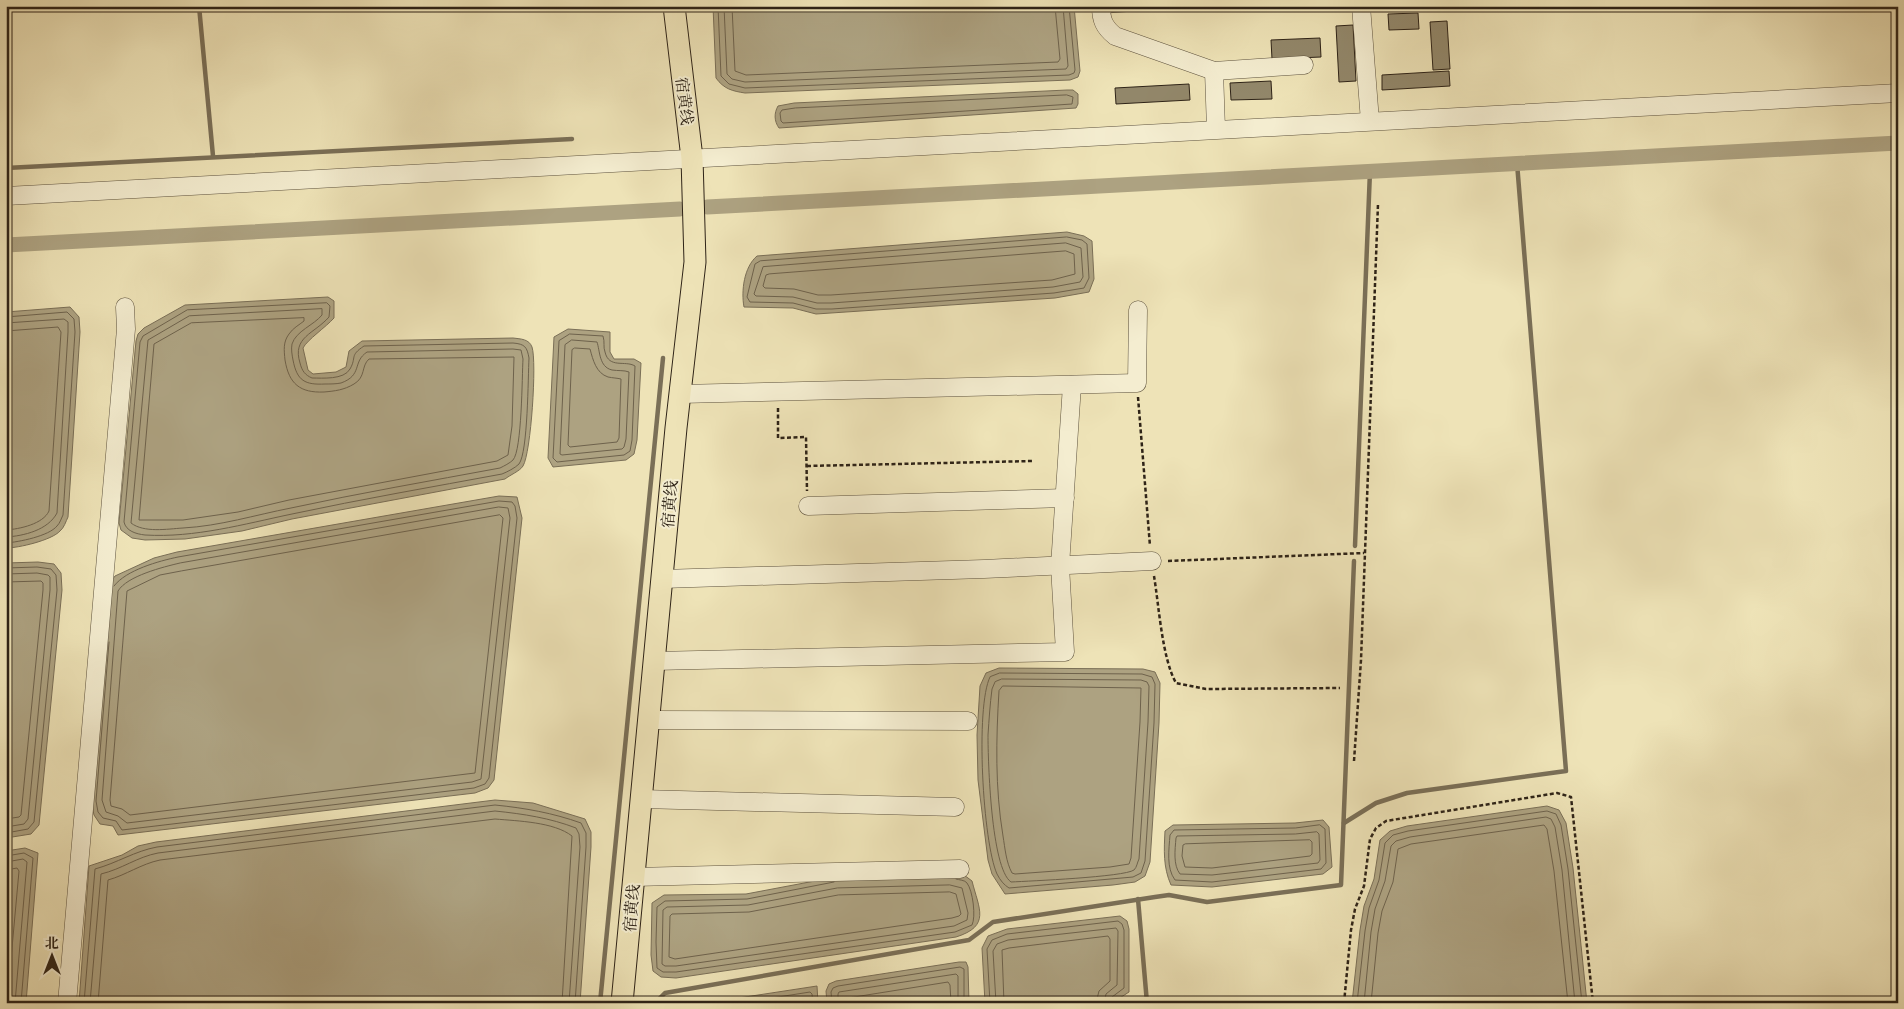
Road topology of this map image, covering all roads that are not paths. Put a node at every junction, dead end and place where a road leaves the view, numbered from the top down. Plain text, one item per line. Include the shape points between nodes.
1 (674, 6) edge
2 (1100, 6) edge
3 (1361, 6) edge
4 (1304, 65) dead end
5 (1214, 71) junction
6 (1898, 93) edge
7 (1370, 121) junction
8 (1216, 130) junction
9 (692, 158) junction
10 (6, 196) edge
11 (125, 307) dead end
12 (1138, 310) dead end
13 (1072, 385) junction
14 (680, 394) junction
15 (1065, 498) junction
16 (808, 506) road end
17 (1152, 561) road end
18 (1060, 566) junction
19 (662, 580) junction
20 (654, 661) junction
21 (648, 720) junction
22 (968, 721) dead end
23 (641, 799) junction
24 (955, 807) dead end
25 (960, 870) dead end
26 (634, 876) junction
27 (68, 1003) edge
28 (622, 1003) edge

1 - 9 main road, 宿黄线
2 - 5 street via 1103,22 1115,36
3 - 7 street
4 - 5 street
5 - 8 street
6 - 7 street
7 - 8 street
8 - 9 street
9 - 10 street
9 - 14 main road, 宿黄线 via 695,262
11 - 27 street via 126,330
12 - 13 street via 1137,383
13 - 14 street
13 - 15 street
14 - 19 main road, 宿黄线
15 - 16 street
15 - 18 street
17 - 18 street
18 - 19 street
18 - 20 street via 1065,652
19 - 20 main road, 宿黄线
20 - 21 main road, 宿黄线
21 - 22 street
21 - 23 main road, 宿黄线
23 - 24 street
23 - 26 main road, 宿黄线
25 - 26 street
26 - 28 main road, 宿黄线

